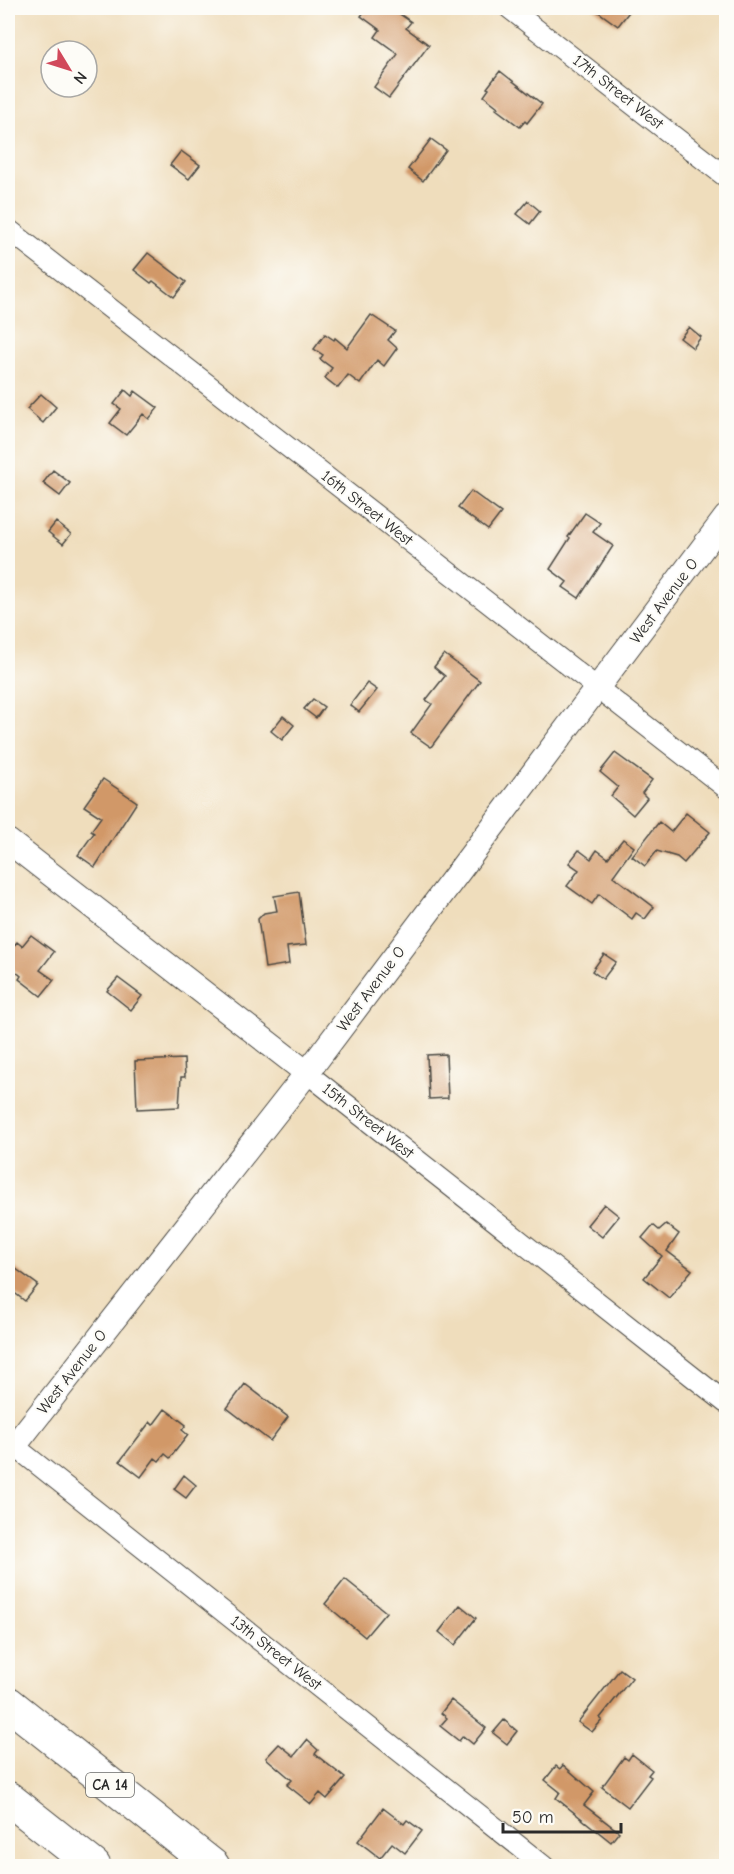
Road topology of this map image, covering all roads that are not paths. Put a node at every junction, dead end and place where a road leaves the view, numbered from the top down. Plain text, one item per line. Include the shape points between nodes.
1 (509, 8) edge
2 (726, 177) edge
3 (8, 229) edge
4 (726, 517) edge
5 (599, 688) junction
6 (726, 788) edge
7 (8, 841) edge
8 (307, 1073) junction
9 (726, 1403) edge
10 (10, 1447) edge
11 (8, 1703) edge
12 (8, 1798) edge
13 (94, 1866) edge
14 (213, 1866) edge
15 (544, 1866) edge

1 - 2 street, 17th Street West
3 - 5 street, 16th Street West
4 - 5 street, West Avenue O
5 - 6 street, 16th Street West
5 - 8 street, West Avenue O
7 - 8 street, 15th Street West
8 - 9 street, 15th Street West
8 - 10 street, West Avenue O
10 - 15 street, 13th Street West
11 - 14 highway, CA 14
12 - 13 highway

